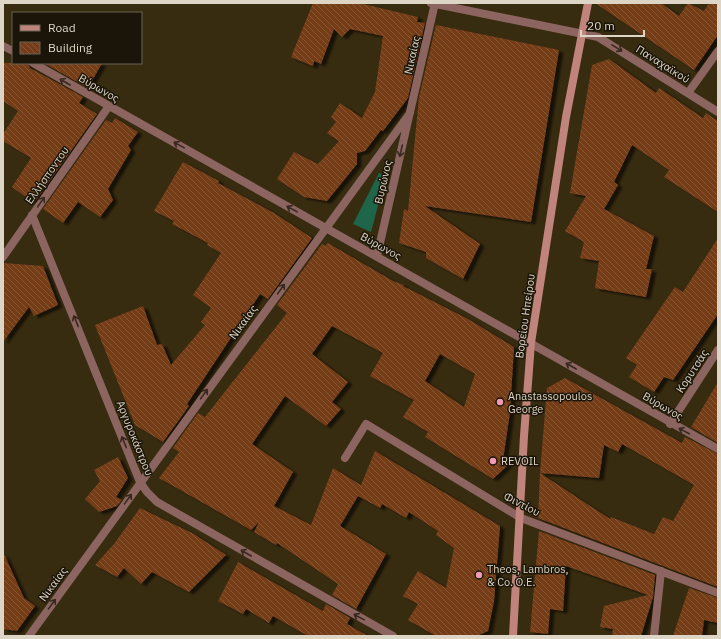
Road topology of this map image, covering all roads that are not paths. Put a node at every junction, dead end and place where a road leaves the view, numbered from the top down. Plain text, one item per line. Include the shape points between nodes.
1 (433, 3) edge
2 (588, 3) edge
3 (582, 33) junction
4 (3, 46) edge
5 (12, 50) edge
6 (718, 51) edge
7 (35, 64) edge
8 (688, 93) junction
9 (109, 106) junction
10 (718, 112) edge
11 (410, 113) junction
12 (32, 214) junction
13 (326, 228) junction
14 (377, 256) junction
15 (3, 257) edge
16 (531, 343) junction
17 (718, 350) edge
18 (670, 424) junction
19 (718, 449) edge
20 (345, 458) dead end
21 (140, 482) junction
22 (521, 518) junction
23 (662, 571) junction
24 (718, 593) edge
25 (29, 636) edge
26 (393, 636) edge
27 (513, 636) edge
28 (654, 636) edge

1 - 3 street, Παναχαϊκού
1 - 11 street, Νικαίας
2 - 3 main road, Βορείου Ηπείρου
3 -> 8 street, Παναχαϊκού via 605,41
3 - 16 main road, Βορείου Ηπείρου via 566,117
4 - 5 street
6 - 8 street
9 -> 7 street, Βύρωνος
8 - 10 street, Παναχαϊκού
12 -> 9 street, Ελλήσποντου
13 -> 9 street, Βύρωνος
11 - 13 street, Νικαίας
11 -> 14 street, Βυρώνος
12 - 15 street, Ελλήσποντου
21 -> 12 street, Αργυροκάστρου
13 - 14 street, Βύρωνος
21 -> 13 street, Νικαίας
14 - 16 street, Βύρωνος
18 -> 16 street, Βύρωνος
16 - 22 main road, Βορείου Ηπείρου
17 - 18 street, Κορυτσάς
19 -> 18 street, Βύρωνος
20 - 22 street, Φιντίου via 366,424
25 -> 21 street, Νικαίας
26 -> 21 street, Αργυροκάστρου via 157,502
22 - 23 street, Φιντίου
22 - 27 main road, Βορείου Ηπείρου
23 - 24 street, Φιντίου
23 - 28 street

